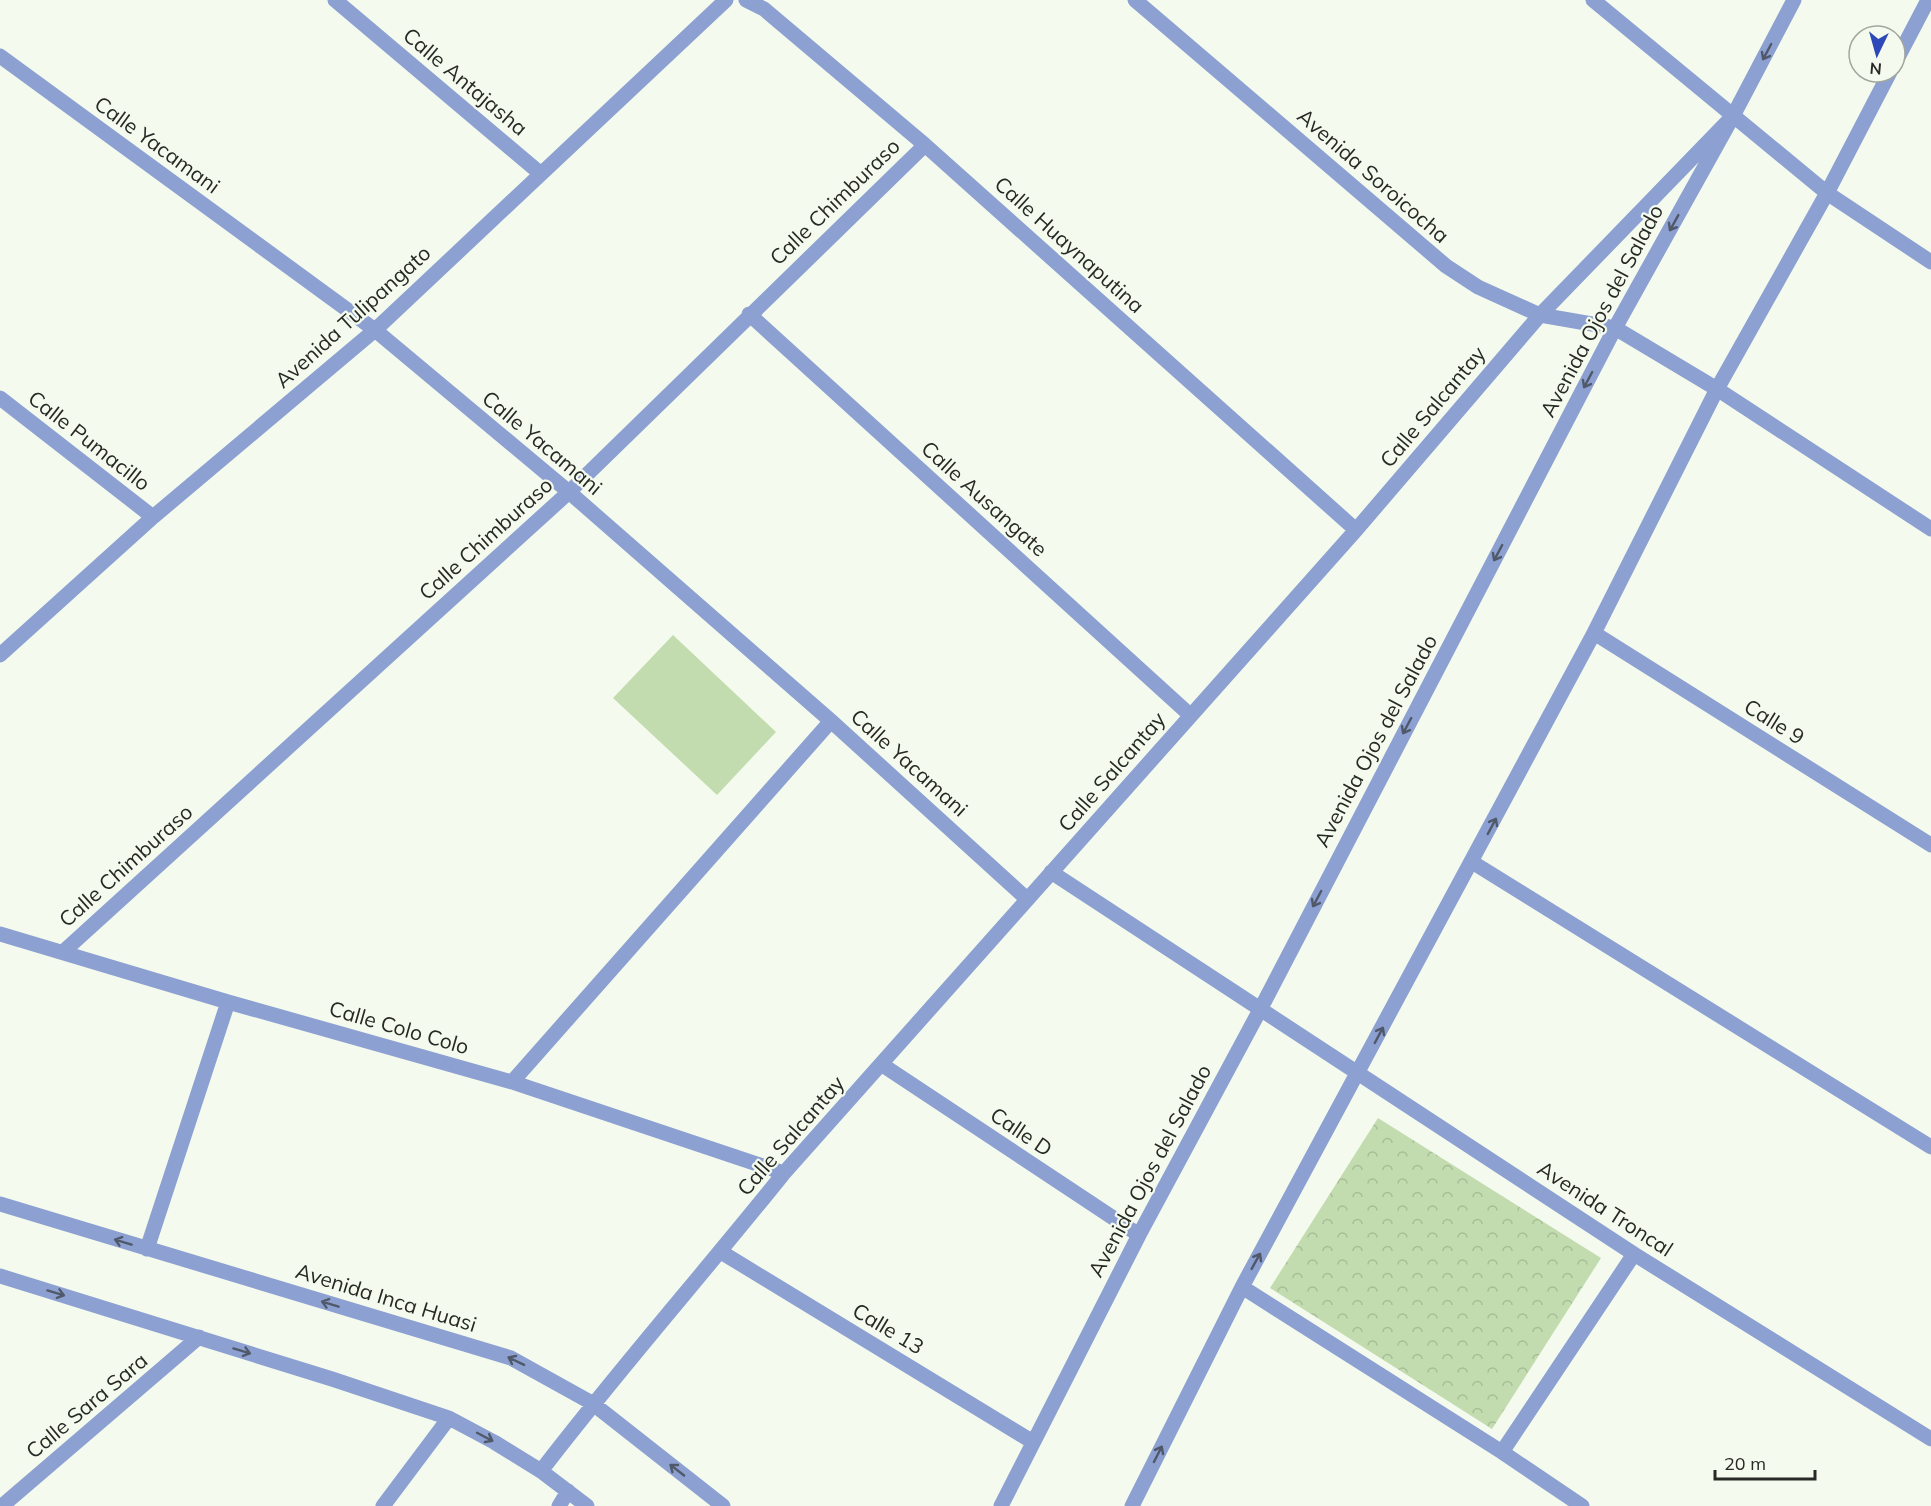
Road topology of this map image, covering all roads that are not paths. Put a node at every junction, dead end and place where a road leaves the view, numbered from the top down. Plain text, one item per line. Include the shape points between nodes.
1 (335, 0) edge
2 (726, 0) edge
3 (746, 0) edge
4 (1593, 0) edge
5 (1794, 0) edge
6 (1928, 0) edge
7 (1140, 2) edge
8 (1907, 40) edge
9 (0, 56) edge
10 (1884, 84) edge
11 (1733, 116) junction
12 (925, 145) junction
13 (541, 174) junction
14 (1827, 193) junction
15 (1931, 262) edge
16 (749, 314) junction
17 (1540, 315) junction
18 (1615, 328) junction
19 (375, 330) junction
20 (1717, 389) junction
21 (0, 398) edge
22 (569, 492) junction
23 (153, 517) junction
24 (1356, 530) junction
25 (1931, 530) edge
26 (1594, 633) junction
27 (0, 655) edge
28 (1190, 715) junction
29 (831, 720) junction
30 (1931, 845) edge
31 (1472, 862) junction
32 (1051, 872) junction
33 (1027, 899) junction
34 (0, 934) edge
35 (63, 952) junction
36 (228, 1002) junction
37 (1261, 1008) junction
38 (881, 1064) junction
39 (1359, 1072) junction
40 (513, 1082) junction
41 (1931, 1147) edge
42 (784, 1173) junction
43 (0, 1204) edge
44 (1139, 1235) junction
45 (147, 1249) junction
46 (721, 1252) junction
47 (1634, 1254) junction
48 (0, 1276) edge
49 (1242, 1287) junction
50 (199, 1337) junction
51 (592, 1403) junction
52 (448, 1418) junction
53 (1931, 1439) edge
54 (1033, 1442) junction
55 (1502, 1452) junction
56 (541, 1471) junction
57 (568, 1491) junction
58 (2, 1506) edge
59 (383, 1506) edge
60 (559, 1506) edge
61 (587, 1506) edge
62 (723, 1506) edge
63 (1001, 1506) edge
64 (1132, 1506) edge
65 (1582, 1506) edge

1 - 13 street, Calle Antajasha
2 - 13 street, Avenida Tulipangato
3 - 12 street, Calle Huaynaputina via 764,9
4 - 11 street
5 -> 11 street, Avenida Ojos del Salado
6 - 8 street
7 - 17 street, Avenida Soroicocha via 1446,267 1478,287
9 - 19 street, Calle Yacamani
10 - 14 street
11 - 14 street
11 - 17 street, Calle Salcantay
11 -> 18 street, Avenida Ojos del Salado
12 - 16 street, Calle Chimburaso
12 - 24 street, Calle Huaynaputina
13 - 19 street, Avenida Tulipangato
14 - 15 street
14 - 20 street
16 - 22 street, Calle Chimburaso
16 - 28 street, Calle Ausangate
17 - 18 street, Avenida Soroicocha
17 - 24 street, Calle Salcantay
18 - 20 street
18 -> 37 street, Avenida Ojos del Salado
19 - 22 street, Calle Yacamani
19 - 23 street, Avenida Tulipangato
20 - 25 street
20 - 26 street
21 - 23 street, Calle Pumacillo
22 - 29 street, Calle Yacamani
22 - 35 street, Calle Chimburaso
23 - 27 street, Avenida Tulipangato
24 - 28 street, Calle Salcantay
26 - 30 street, Calle 9
31 -> 26 street
28 - 32 street, Calle Salcantay
29 - 33 street, Calle Yacamani
29 - 40 street
39 -> 31 street
31 - 41 street
32 - 33 street, Calle Salcantay
32 - 37 street, Avenida Troncal
33 - 38 street, Calle Salcantay
34 - 35 street, Calle Colo Colo
35 - 36 street, Calle Colo Colo
36 - 40 street, Calle Colo Colo
36 - 45 street
37 - 39 street, Avenida Troncal
37 - 44 street, Avenida Ojos del Salado
38 - 42 street, Calle Salcantay
38 - 44 street, Calle D
39 - 47 street, Avenida Troncal
49 -> 39 street
40 - 42 street, Calle Colo Colo
42 - 46 street, Calle Salcantay
45 -> 43 street, Avenida Inca Huasi
44 - 54 street, Avenida Ojos del Salado
51 -> 45 street, Avenida Inca Huasi via 511,1358
46 - 51 street, Calle Salcantay
46 - 54 street, Calle 13
47 - 53 street, Avenida Troncal
47 - 55 street
48 -> 50 street
49 - 55 street
64 -> 49 street
50 -> 52 street
50 - 58 street, Calle Sara Sara
51 - 56 street, Calle Salcantay
62 -> 51 street, Avenida Inca Huasi
52 -> 56 street
52 - 59 street
54 - 63 street, Avenida Ojos del Salado
55 - 65 street
56 - 57 street
57 - 60 street
57 - 61 street

